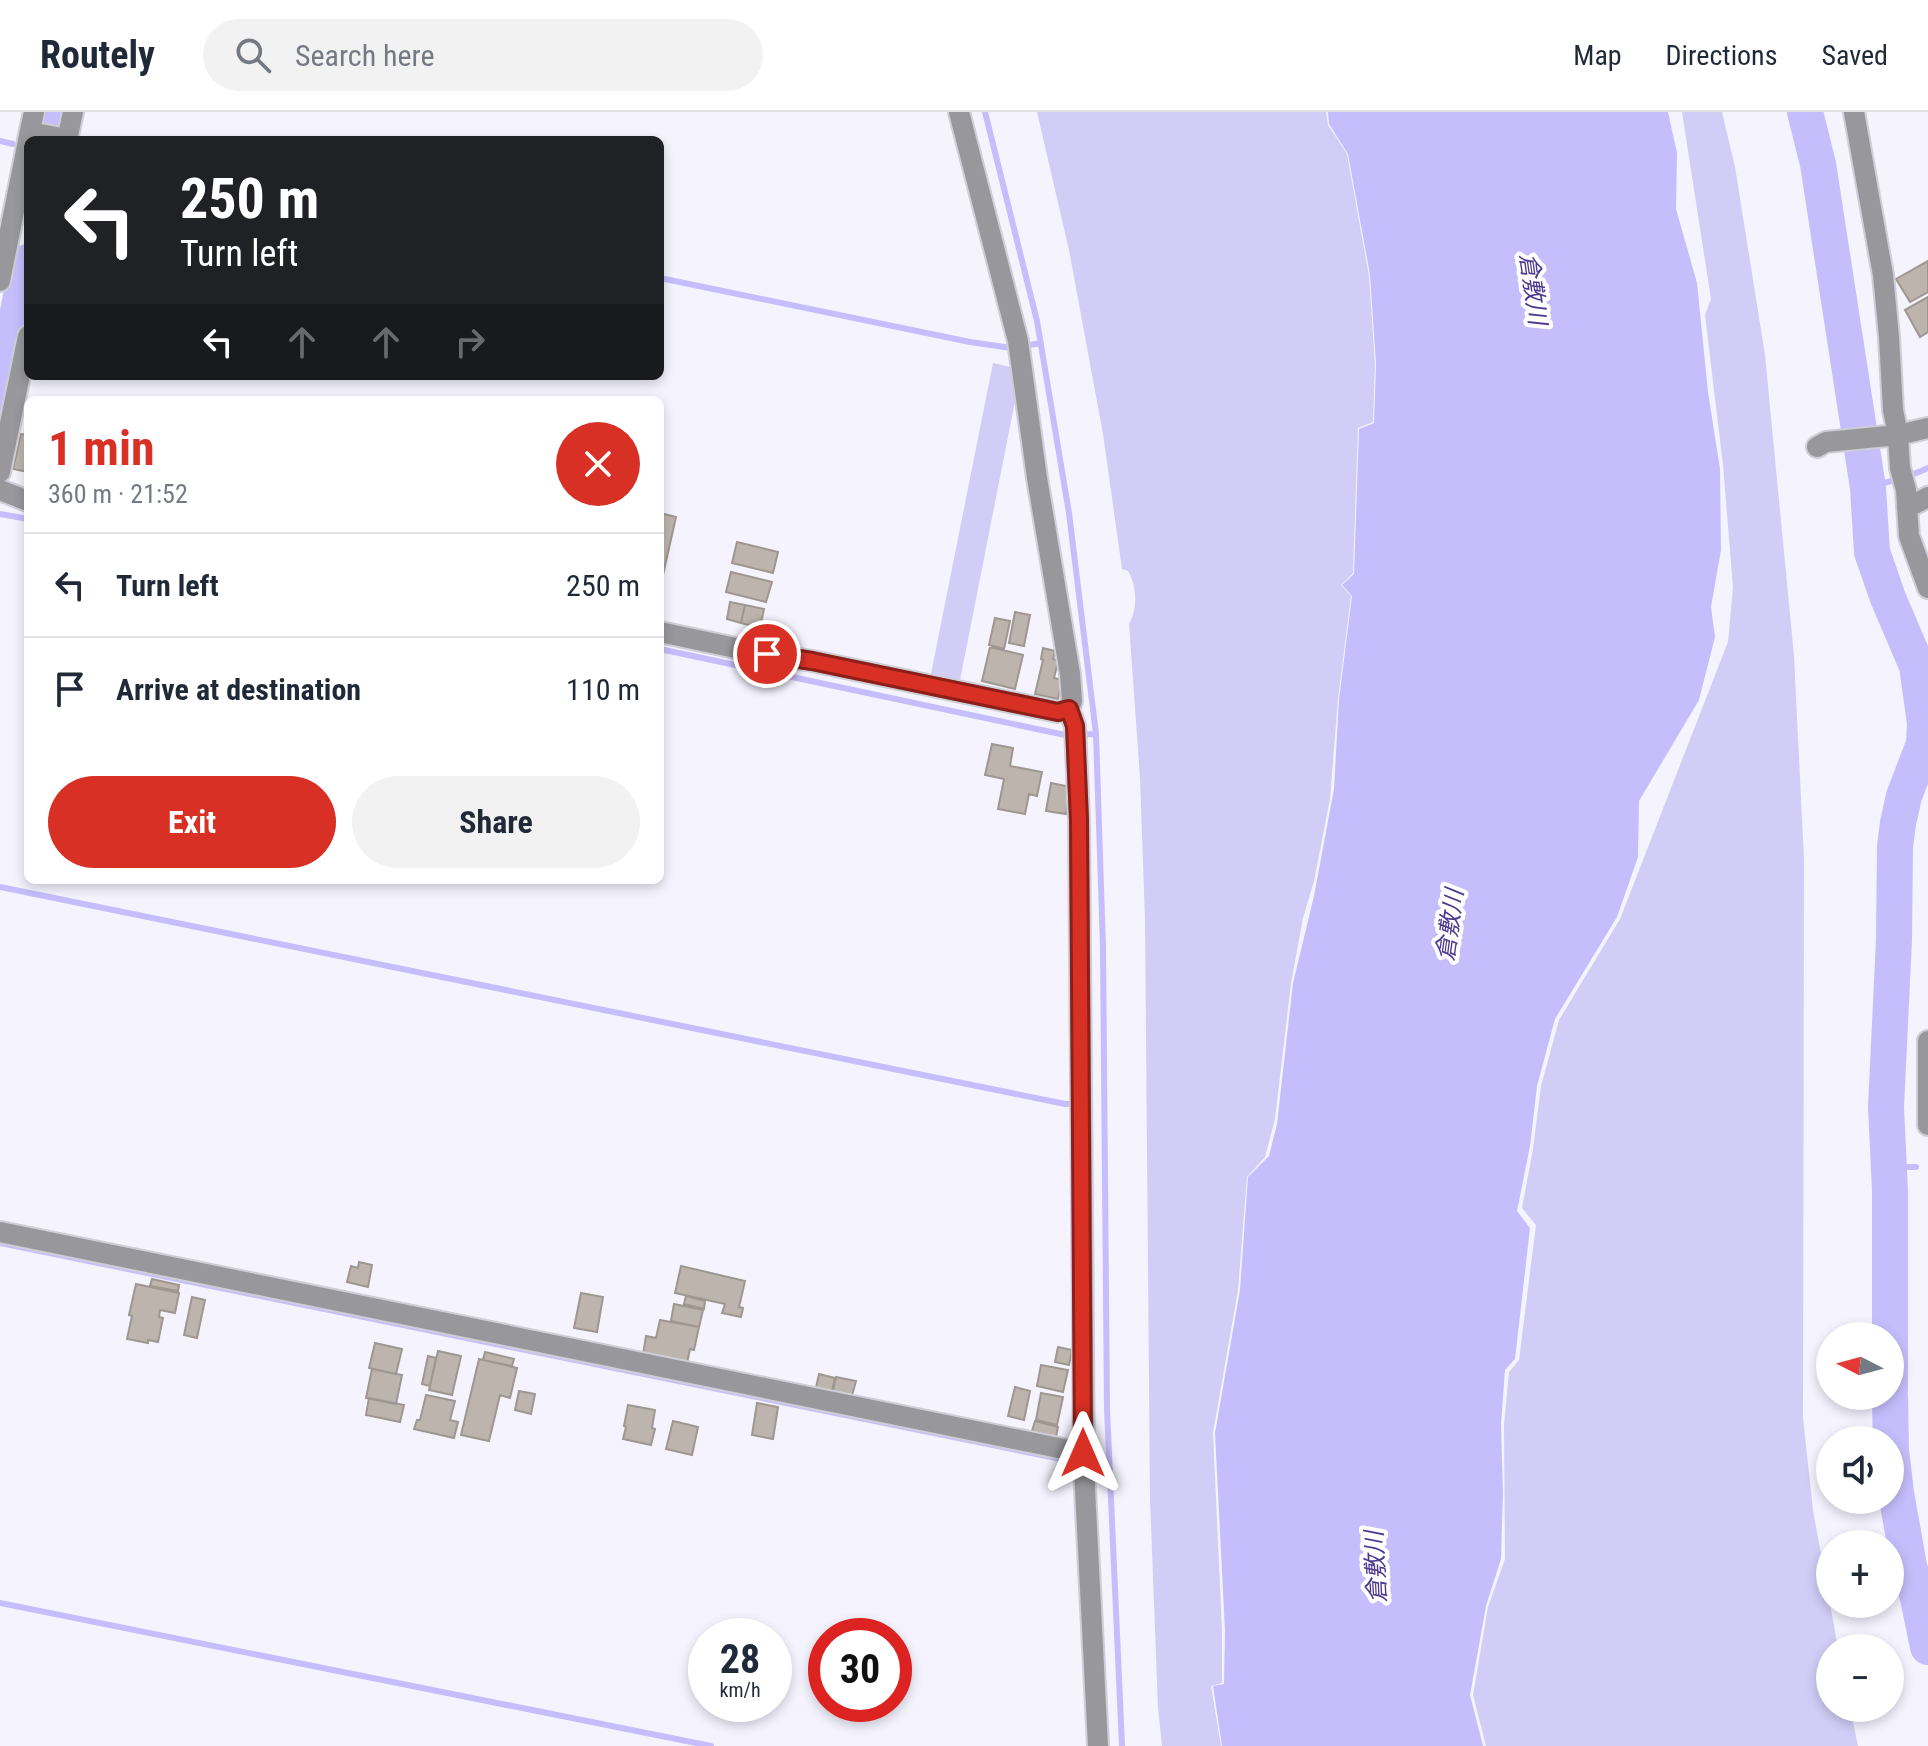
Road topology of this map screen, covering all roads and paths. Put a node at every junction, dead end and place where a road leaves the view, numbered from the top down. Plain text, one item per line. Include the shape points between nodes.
1 (73, 112) edge
2 (959, 112) edge
3 (1854, 112) edge
4 (45, 135) edge
5 (24, 203) edge
6 (0, 281) edge
7 (24, 355) edge
8 (1928, 428) edge
9 (1894, 435) junction
10 (1817, 447) dead end
11 (0, 472) edge
12 (0, 490) edge
13 (1928, 497) edge
14 (24, 499) edge
15 (1907, 499) junction
16 (1928, 588) edge
17 (664, 633) edge
18 (1073, 726) junction
19 (1928, 1041) edge
20 (1928, 1125) edge
21 (0, 1232) edge
22 (1084, 1460) junction
23 (1098, 1746) edge

1 - 4 street
2 - 18 street via 1019,347 1070,674
3 - 9 street via 1883,275
5 - 6 street
7 - 11 street
8 - 9 street
9 - 10 street
9 - 15 street
12 - 14 street
13 - 15 street
15 - 16 street via 1909,536
17 - 18 street via 1058,712
18 - 22 street via 1079,820
19 - 20 street
21 - 22 street
22 - 23 street

